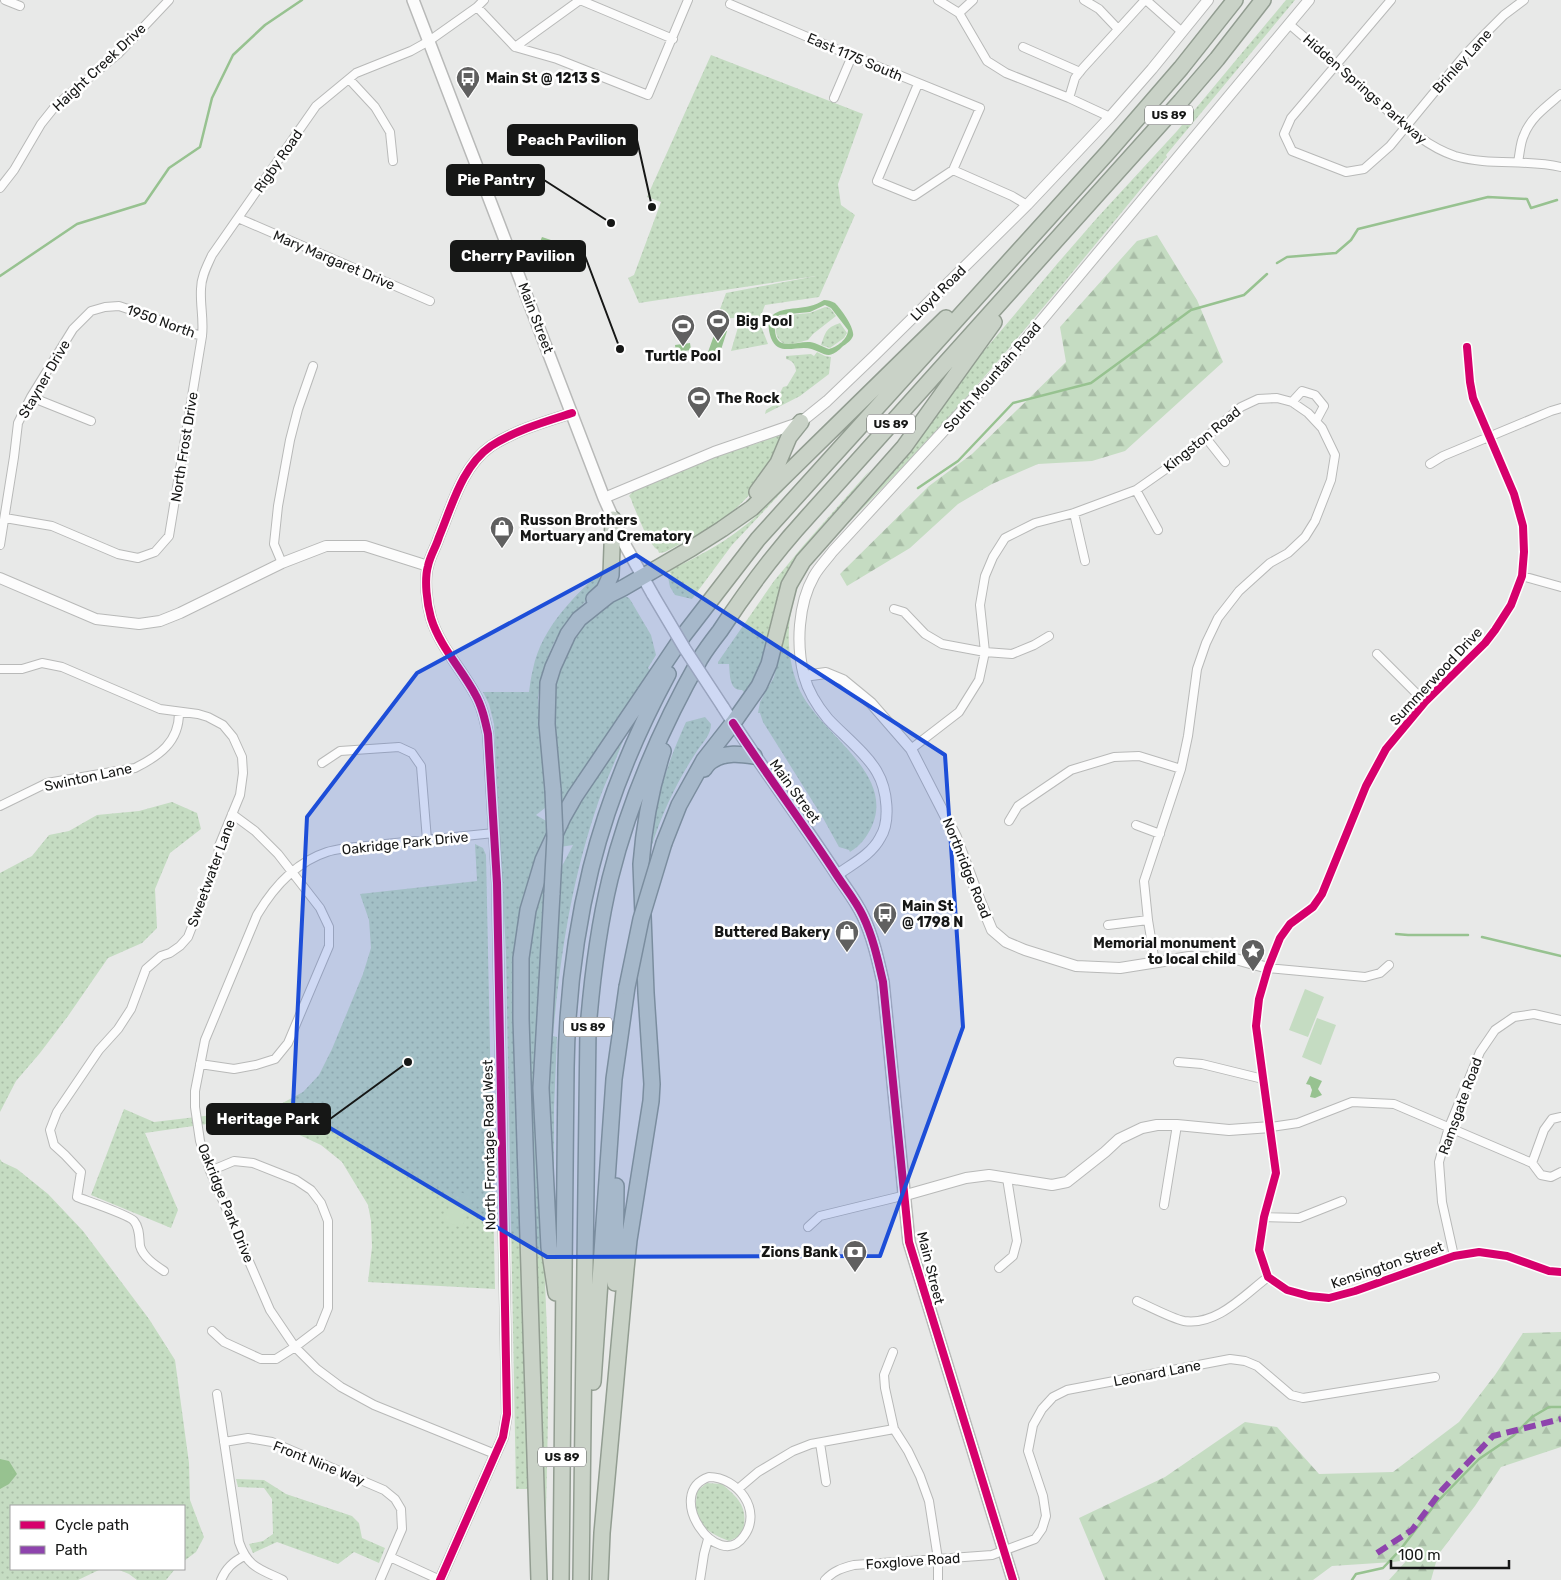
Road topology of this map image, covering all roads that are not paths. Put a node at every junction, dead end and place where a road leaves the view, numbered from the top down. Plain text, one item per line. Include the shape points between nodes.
1 (5, 0) edge
2 (169, 0) edge
3 (413, 0) edge
4 (484, 0) edge
5 (580, 0) edge
6 (688, 0) edge
7 (938, 0) edge
8 (973, 0) edge
9 (1084, 0) edge
10 (1146, 0) edge
11 (1208, 0) edge
12 (1235, 0) edge
13 (1263, 0) edge
14 (1308, 0) edge
15 (1390, 0) edge
16 (1524, 0) edge
17 (730, 4) dead end
18 (20, 6) dead end
19 (477, 8) junction
20 (958, 13) junction
21 (1289, 24) junction
22 (1118, 29) junction
23 (1182, 32) junction
24 (673, 39) junction
25 (430, 41) junction
26 (515, 47) junction
27 (1023, 48) dead end
28 (852, 56) junction
29 (1336, 64) junction
30 (1080, 72) junction
31 (349, 79) junction
32 (918, 84) junction
33 (1561, 94) edge
34 (834, 98) dead end
35 (1068, 98) junction
36 (1110, 117) junction
37 (1406, 126) junction
38 (393, 161) dead end
39 (1518, 162) junction
40 (1561, 167) edge
41 (953, 170) junction
42 (0, 188) edge
43 (1027, 205) junction
44 (238, 218) junction
45 (1071, 225) junction
46 (1039, 228) junction
47 (430, 301) dead end
48 (91, 311) joint
49 (202, 336) junction
50 (1467, 347) dead end
51 (313, 366) dead end
52 (30, 397) junction
53 (1292, 402) junction
54 (1561, 408) edge
55 (572, 412) junction
56 (91, 421) dead end
57 (1316, 421) junction
58 (801, 422) junction
59 (1489, 437) junction
60 (1206, 438) junction
61 (1225, 462) dead end
62 (1430, 464) dead end
63 (1136, 490) junction
64 (604, 498) junction
65 (743, 513) junction
66 (1074, 513) junction
67 (5, 518) junction
68 (613, 519) junction
69 (1158, 530) dead end
70 (0, 545) edge
71 (1085, 561) dead end
72 (282, 563) junction
73 (428, 566) junction
74 (1522, 576) junction
75 (642, 577) junction
76 (0, 578) edge
77 (1561, 587) edge
78 (710, 602) junction
79 (894, 609) dead end
80 (584, 615) junction
81 (720, 630) junction
82 (1049, 636) dead end
83 (985, 652) junction
84 (1377, 654) dead end
85 (0, 669) edge
86 (804, 676) junction
87 (1425, 702) junction
88 (179, 713) junction
89 (733, 722) junction
90 (911, 749) junction
91 (754, 756) junction
92 (322, 763) dead end
93 (1181, 769) junction
94 (692, 781) junction
95 (0, 806) edge
96 (232, 814) junction
97 (1009, 821) dead end
98 (1136, 825) dead end
99 (494, 833) junction
100 (1160, 834) junction
101 (427, 840) junction
102 (291, 873) junction
103 (837, 875) junction
104 (1148, 920) junction
105 (1108, 925) dead end
106 (1155, 963) junction
107 (1389, 965) dead end
108 (1268, 968) junction
109 (1561, 1020) edge
110 (1178, 1062) dead end
111 (200, 1064) junction
112 (617, 1064) junction
113 (1263, 1079) junction
114 (1561, 1116) edge
115 (1177, 1125) junction
116 (1271, 1127) junction
117 (1449, 1127) junction
118 (1532, 1162) junction
119 (210, 1171) junction
120 (1561, 1172) edge
121 (1007, 1178) junction
122 (906, 1194) junction
123 (1342, 1201) dead end
124 (1164, 1205) dead end
125 (1264, 1217) junction
126 (808, 1227) dead end
127 (1454, 1256) junction
128 (999, 1268) dead end
129 (164, 1271) dead end
130 (1561, 1272) edge
131 (1268, 1277) junction
132 (1137, 1301) dead end
133 (212, 1331) dead end
134 (563, 1334) junction
135 (295, 1347) junction
136 (618, 1350) junction
137 (893, 1352) dead end
138 (1435, 1377) dead end
139 (217, 1394) dead end
140 (894, 1429) junction
141 (224, 1442) junction
142 (820, 1443) junction
143 (583, 1450) junction
144 (495, 1454) junction
145 (826, 1482) dead end
146 (738, 1489) junction
147 (708, 1538) junction
148 (1005, 1551) junction
149 (244, 1556) junction
150 (390, 1557) junction
151 (938, 1559) junction
152 (221, 1580) edge
153 (283, 1580) edge
154 (380, 1580) edge
155 (440, 1580) edge
156 (539, 1580) edge
157 (561, 1580) edge
158 (581, 1580) edge
159 (600, 1580) edge
160 (700, 1580) edge
161 (824, 1580) edge
162 (938, 1580) edge
163 (1013, 1580) edge

1 - 18 street
2 - 42 street, Haight Creek Drive via 118,54 53,109
3 - 25 main road, Main Street
4 - 19 street, Rigby Road
5 - 24 street
5 - 26 street
6 - 24 street
7 - 20 street
8 - 20 street
9 - 22 street via 1099,9
10 - 22 street
10 - 23 street
11 - 23 street, Lloyd Road
12 - 46 highway, US 89 via 1158,95
13 - 45 highway, US 89 via 1181,102
14 - 21 street, South Mountain Road
15 - 29 street, Brinley Lane
16 - 37 street, Brinley Lane via 1470,49
17 - 28 street, East 1175 South
19 - 25 street, Rigby Road
19 - 26 street
20 - 35 street via 987,61 1006,74
21 - 29 street, Hidden Springs Parkway
21 - 86 street, South Mountain Road via 1007,362 833,551 814,576 802,606 799,634
22 - 30 street
23 - 36 street, Lloyd Road
24 - 26 street via 648,95 557,59
25 - 31 street, Rigby Road
25 - 55 main road, Main Street
27 - 30 street
28 - 32 street, East 1175 South
28 - 34 street
29 - 37 street, Hidden Springs Parkway
29 - 37 street, Brinley Lane via 1291,118 1284,134 1292,151 1346,172 1364,169 1390,146
30 - 35 street
31 - 38 street via 375,107 390,132
31 - 44 street, Rigby Road via 316,106
32 - 41 street, East 1175 South via 980,108
32 - 41 street via 877,181 914,196
33 - 39 street via 1530,123 1523,136
35 - 36 street
36 - 43 street, Lloyd Road
37 - 39 street, Hidden Springs Parkway via 1438,149 1457,156
39 - 40 street, Hidden Springs Parkway
41 - 43 street
43 - 58 street, Lloyd Road via 874,356
44 - 47 street, Mary Margaret Drive
44 - 49 street, Rigby Road via 203,274
45 - 81 highway, US 89 via 782,545
45 - 89 highway via 1002,311 904,446 803,561 790,585 769,664 759,686
46 - 65 highway via 752,508
46 - 78 highway, US 89 via 758,539
48 - 49 street, 1950 North via 119,306
48 - 52 street, Stayner Drive via 73,329
49 - 67 street, North Frost Drive via 169,536 155,552 138,558 118,554 52,526
50 - 59 street, Summerwood Drive via 1473,398
51 - 72 street via 290,440 278,506 274,544
52 - 56 street
52 - 67 street, Stayner Drive via 18,423
53 - 57 street, Kingston Road
53 - 57 street via 1302,392 1315,395 1324,406
53 - 60 street, Kingston Road via 1276,398 1258,399 1241,407
54 - 59 street
55 - 64 main road, Main Street
55 - 73 street via 513,433 479,457 466,475
57 - 93 street, Kingston Road via 1335,455 1331,480 1305,537 1239,591 1218,618 1197,670
58 - 64 street, Lloyd Road via 714,452
58 - 65 highway via 789,437 778,463
59 - 62 street
59 - 74 street, Summerwood Drive via 1514,494 1523,526
60 - 61 street
60 - 63 street, Kingston Road
63 - 66 street, Kingston Road
63 - 69 street
64 - 68 main road, Main Street
65 - 75 highway
66 - 71 street
66 - 83 street, Kingston Road via 1035,523 1005,538 985,576 980,605
67 - 70 street, Stayner Drive
68 - 75 main road, Main Street
68 - 80 highway via 611,576
72 - 73 street via 326,546 365,546
72 - 76 street via 180,613 140,624 96,618
73 - 99 street, North Frontage Road West via 427,598 431,619 440,640 476,695 488,734
74 - 77 street
74 - 87 street, Summerwood Drive via 1500,624
75 - 80 highway via 609,595
75 - 89 main road, Main Street, bridge
78 - 134 highway, US 89 via 649,708 615,791 583,903 566,1027
78 - 156 highway via 683,636 563,816 543,860 528,910 521,958 521,1028
79 - 83 street via 904,612 925,634 942,644
80 - 134 highway, bridge via 568,634 548,683 547,724 555,837 541,1088 549,1247
81 - 136 highway via 664,749 653,786 643,843 651,1101 629,1240
81 - 143 highway, US 89 via 678,701 640,783 610,879 597,944 588,1029
82 - 83 street via 1012,654
83 - 90 street, Kingston Road via 979,680 958,712
84 - 87 street
85 - 88 street, Sweetwater Lane via 22,669 42,662 160,709
86 - 90 street, Northridge Road via 826,673 843,680 871,703
86 - 103 street, South Mountain Road via 811,694 827,717 878,773 886,796 887,819 881,838 868,853
87 - 108 street, Summerwood Drive via 1386,749 1366,786 1322,894 1313,907 1290,924 1280,938
88 - 95 street, Swinton Lane via 179,722 170,743 135,768 47,783
88 - 96 street, Sweetwater Lane via 198,714 223,726 239,747 243,773 240,795
89 - 91 main road, Main Street
89 - 94 highway
90 - 106 street, Northridge Road via 956,837 992,930 1006,942 1076,966 1120,968
91 - 94 highway via 726,754 713,760
91 - 103 main road, Main Street
92 - 101 street via 340,751 399,747 412,753 421,766
93 - 97 street via 1139,756 1114,757 1071,770 1018,806
93 - 100 street, Kingston Road
94 - 112 highway, bridge via 664,843 641,919 627,987
96 - 102 street via 263,839
96 - 129 street, Sweetwater Lane via 188,937 146,968 131,1008 57,1112 50,1130 54,1145 80,1172 77,1197 134,1220 142,1252
98 - 100 street
99 - 101 street, Oakridge Park Drive
99 - 144 street, North Frontage Road West via 507,1414 503,1437
100 - 104 street, Kingston Road via 1144,881
101 - 102 street, Oakridge Park Drive via 327,852
102 - 111 street, Oakridge Park Drive via 268,897 257,915 205,1040
102 - 111 street via 320,908 329,927 329,946 288,1043 275,1059 256,1065 234,1069
103 - 122 main road, Main Street via 864,919 883,982
104 - 105 street
104 - 106 street, Kingston Road
106 - 108 street, Northridge Road via 1189,957 1232,958
107 - 108 street, Northridge Road via 1380,973 1365,977
108 - 113 street via 1259,999 1256,1026
109 - 117 street, Ramsgate Road via 1534,1014 1514,1017 1495,1030 1480,1052
110 - 113 street via 1202,1064
111 - 119 street, Oakridge Park Drive via 194,1091 195,1114
112 - 136 highway via 615,1317
112 - 143 highway via 592,1395
113 - 116 street
114 - 118 street via 1552,1119 1544,1130
115 - 116 street via 1229,1130
115 - 121 street via 1157,1125 1128,1134 1067,1182 1052,1185
115 - 124 street
116 - 117 street via 1298,1123 1352,1102 1394,1104
116 - 125 street via 1276,1173
117 - 118 street
117 - 127 street, Ramsgate Road via 1439,1162 1442,1202
118 - 120 street via 1541,1175 1552,1177
119 - 135 street, Oakridge Park Drive via 270,1310
119 - 135 street via 234,1161 253,1163 296,1180 311,1190 321,1203 328,1221 328,1308 320,1328
121 - 122 street via 988,1175 966,1178
121 - 128 street via 1017,1241 1013,1256
122 - 126 street via 820,1216
122 - 148 main road, Main Street via 909,1242
123 - 125 street via 1299,1218
125 - 131 street via 1259,1250
127 - 130 street, Kensington Street via 1479,1252 1507,1256
127 - 131 street, Kensington Street via 1329,1298 1286,1290
131 - 132 street via 1221,1313 1205,1320 1183,1321
133 - 135 street via 224,1342 261,1359 276,1359
134 - 157 highway, US 89
135 - 144 street, Oakridge Park Drive via 325,1375 374,1405
136 - 159 highway
137 - 140 street via 884,1382
138 - 148 street, Leonard Lane via 1303,1398 1291,1395 1257,1366 1230,1359 1067,1390 1053,1397 1042,1409 1033,1425 1028,1451 1043,1496 1046,1516 1042,1529 1035,1539
139 - 141 street
140 - 142 street
140 - 151 street via 912,1459 929,1501
141 - 149 street via 239,1542
141 - 150 street, Front Nine Way via 248,1438 272,1442 384,1490 401,1509 402,1529
142 - 145 street
142 - 146 street via 779,1458
143 - 158 highway, US 89
144 - 155 street, North Frontage Road West
146 - 147 street via 749,1510 750,1524 745,1535 729,1545
146 - 147 street via 724,1479 709,1477 694,1489 691,1503 694,1518
147 - 160 street
148 - 151 street, Foxglove Road
148 - 163 main road, Main Street
149 - 152 street via 232,1562
149 - 153 street via 257,1568
150 - 154 street, Front Nine Way
150 - 155 street
151 - 161 street, Foxglove Road via 854,1565 840,1569
151 - 162 street

